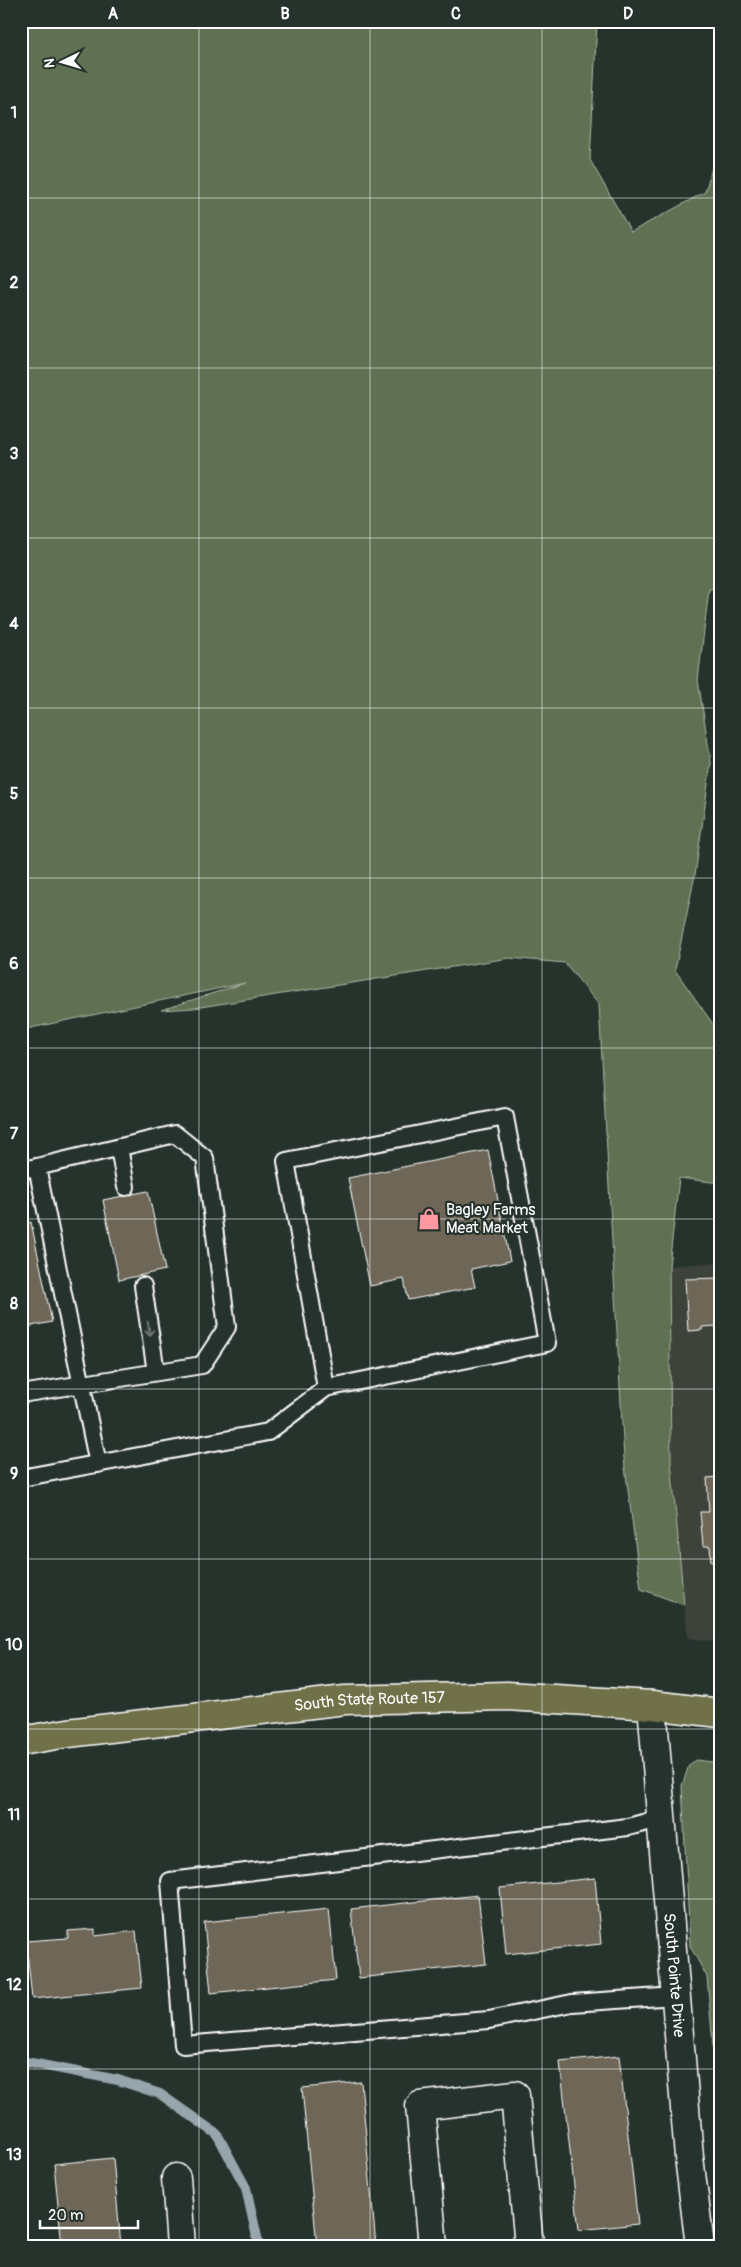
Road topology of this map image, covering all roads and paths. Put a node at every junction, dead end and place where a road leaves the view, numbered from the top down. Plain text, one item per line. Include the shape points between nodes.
1 (118, 1147) junction
2 (29, 1169) edge
3 (126, 1187) dead end
4 (143, 1286) dead end
5 (156, 1372) junction
6 (82, 1383) junction
7 (326, 1388) junction
8 (21, 1394) edge
9 (98, 1464) junction
10 (21, 1478) edge
11 (652, 1705) junction
12 (720, 1713) edge
13 (21, 1741) edge
14 (662, 1818) junction
15 (676, 1996) junction
16 (176, 2178) dead end
17 (181, 2246) edge
18 (432, 2246) edge
19 (529, 2246) edge
20 (700, 2246) edge

1 - 2 lane
1 - 3 lane
1 - 5 lane via 175,1134 205,1158 228,1326 202,1365
2 - 6 lane
4 -> 5 lane
5 - 6 lane
6 - 8 lane
6 - 9 lane
7 - 7 lane via 547,1343 505,1117 286,1160
7 - 9 lane via 268,1432
9 - 10 lane
11 - 12 main road, South State Route 157
11 - 13 main road, South State Route 157 via 507,1696 345,1700
11 - 14 street, South Pointe Drive
14 - 15 street, South Pointe Drive
14 - 15 lane via 628,1827 170,1880 183,2044 489,2020 572,2003
15 - 20 street, South Pointe Drive
16 - 17 street
18 - 19 street via 420,2106 515,2095

